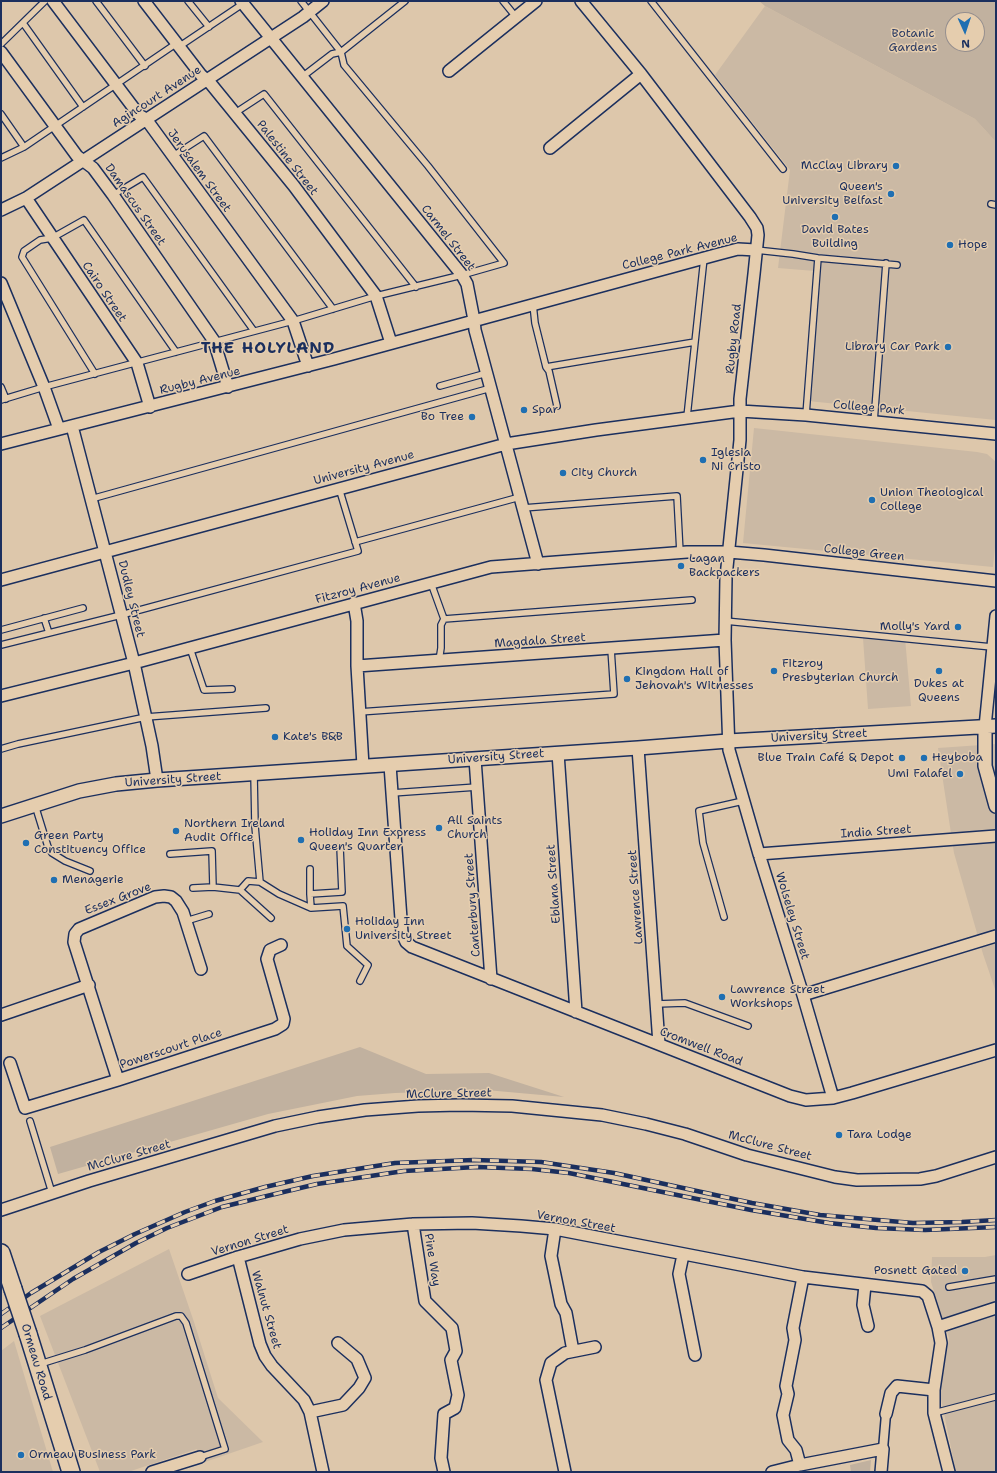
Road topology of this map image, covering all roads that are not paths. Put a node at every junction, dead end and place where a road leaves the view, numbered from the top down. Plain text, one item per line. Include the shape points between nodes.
1 (45, 1) edge
2 (53, 1) edge
3 (96, 1) edge
4 (144, 1) edge
5 (188, 1) edge
6 (301, 1) edge
7 (323, 1) edge
8 (405, 1) edge
9 (503, 1) edge
10 (536, 1) edge
11 (581, 1) edge
12 (651, 1) edge
13 (243, 2) edge
14 (310, 12) junction
15 (516, 17) junction
16 (23, 23) junction
17 (209, 27) junction
18 (270, 38) junction
19 (1, 44) edge
20 (178, 45) junction
21 (1, 52) edge
22 (341, 52) junction
23 (145, 66) junction
24 (449, 71) dead end
25 (641, 74) junction
26 (302, 77) junction
27 (208, 79) junction
28 (117, 85) junction
29 (83, 107) junction
30 (235, 113) junction
31 (1, 114) edge
32 (146, 119) junction
33 (55, 126) junction
34 (24, 147) junction
35 (550, 148) dead end
36 (173, 156) junction
37 (1, 158) edge
38 (83, 160) junction
39 (783, 169) dead end
40 (114, 195) junction
41 (26, 198) junction
42 (1, 210) edge
43 (52, 238) junction
44 (756, 250) junction
45 (704, 258) junction
46 (818, 258) junction
47 (886, 264) junction
48 (897, 265) dead end
49 (462, 275) junction
50 (1, 283) edge
51 (416, 287) junction
52 (376, 296) junction
53 (533, 304) junction
54 (333, 309) junction
55 (474, 320) junction
56 (293, 321) junction
57 (254, 331) junction
58 (214, 341) junction
59 (695, 342) junction
60 (391, 343) junction
61 (176, 352) junction
62 (137, 363) junction
63 (308, 366) junction
64 (546, 367) junction
65 (487, 373) junction
66 (95, 374) junction
67 (440, 386) dead end
68 (1, 387) edge
69 (44, 387) junction
70 (228, 387) junction
71 (492, 388) junction
72 (3, 400) edge
73 (557, 406) dead end
74 (150, 407) junction
75 (740, 411) junction
76 (806, 415) junction
77 (687, 417) junction
78 (874, 422) junction
79 (72, 426) junction
80 (59, 429) junction
81 (996, 434) edge
82 (1, 444) edge
83 (506, 444) junction
84 (339, 488) junction
85 (520, 497) junction
86 (91, 499) junction
87 (523, 508) junction
88 (355, 542) junction
89 (105, 551) junction
90 (729, 552) junction
91 (680, 553) junction
92 (538, 564) junction
93 (1, 580) edge
94 (996, 581) edge
95 (431, 583) junction
96 (692, 600) dead end
97 (354, 603) junction
98 (83, 608) dead end
99 (121, 615) junction
100 (996, 616) edge
101 (44, 618) junction
102 (444, 619) junction
103 (726, 621) junction
104 (1, 630) edge
105 (49, 633) junction
106 (725, 640) junction
107 (1, 645) edge
108 (992, 647) junction
109 (190, 648) junction
110 (611, 649) junction
111 (439, 661) junction
112 (134, 663) junction
113 (357, 666) junction
114 (232, 689) dead end
115 (1, 696) edge
116 (266, 708) dead end
117 (359, 712) junction
118 (146, 717) junction
119 (990, 726) edge
120 (728, 741) junction
121 (638, 748) junction
122 (1, 749) edge
123 (558, 753) junction
124 (476, 759) junction
125 (390, 765) junction
126 (362, 766) junction
127 (254, 774) junction
128 (157, 780) junction
129 (478, 787) junction
130 (392, 793) junction
131 (743, 801) junction
132 (35, 805) junction
133 (996, 806) edge
134 (1, 816) edge
135 (996, 836) edge
136 (340, 847) dead end
137 (170, 854) dead end
138 (759, 854) junction
139 (310, 869) dead end
140 (90, 871) dead end
141 (260, 882) junction
142 (213, 887) junction
143 (193, 888) dead end
144 (240, 890) junction
145 (310, 894) junction
146 (311, 908) junction
147 (209, 914) dead end
148 (724, 917) dead end
149 (271, 918) dead end
150 (186, 921) junction
151 (996, 936) edge
152 (281, 945) dead end
153 (201, 969) dead end
154 (491, 978) junction
155 (360, 981) dead end
156 (89, 985) junction
157 (803, 995) junction
158 (656, 1004) junction
159 (576, 1012) junction
160 (1, 1015) edge
161 (748, 1026) dead end
162 (658, 1044) junction
163 (996, 1050) edge
164 (10, 1063) dead end
165 (118, 1080) junction
166 (833, 1098) junction
167 (30, 1121) dead end
168 (996, 1157) edge
169 (52, 1193) junction
170 (1, 1210) edge
171 (413, 1224) junction
172 (555, 1230) junction
173 (1, 1253) edge
174 (683, 1255) junction
175 (238, 1257) junction
176 (188, 1274) dead end
177 (803, 1278) junction
178 (996, 1279) edge
179 (865, 1285) junction
180 (949, 1287) dead end
181 (996, 1308) edge
182 (868, 1326) dead end
183 (938, 1327) junction
184 (338, 1343) dead end
185 (594, 1347) dead end
186 (573, 1351) junction
187 (695, 1355) dead end
188 (37, 1365) junction
189 (934, 1390) junction
190 (995, 1397) edge
191 (310, 1412) junction
192 (934, 1413) junction
193 (886, 1414) joint
194 (883, 1449) junction
195 (200, 1457) joint
196 (800, 1465) junction
197 (174, 1469) edge
198 (321, 1471) edge
199 (71, 1472) edge
200 (152, 1472) edge
201 (444, 1472) edge
202 (565, 1472) edge
203 (772, 1472) edge
204 (882, 1472) edge
205 (949, 1472) edge

1 - 16 lane
2 - 28 street, Jerusalem Street
3 - 23 lane
4 - 20 street, Palestine Street
5 - 17 lane
6 - 14 lane
7 - 14 street, Agincourt Avenue
8 - 22 lane
9 - 15 lane
10 - 15 street
11 - 25 street, Rugby Road
12 - 39 lane
13 - 17 lane
13 - 18 street, Carmel Street
14 - 18 street, Agincourt Avenue
14 - 22 lane
15 - 24 street
16 - 19 lane
16 - 29 lane
17 - 20 lane
18 - 26 street, Carmel Street
18 - 27 street, Agincourt Avenue
20 - 23 lane
20 - 27 street, Palestine Street
21 - 33 street, Damascus Street
22 - 26 lane via 332,54
22 - 49 lane via 344,65 504,263
23 - 28 lane
25 - 35 street
25 - 44 street, Rugby Road via 750,217 757,228
26 - 49 street, Carmel Street
27 - 30 street, Palestine Street
27 - 32 street, Agincourt Avenue
28 - 29 lane
28 - 32 street, Jerusalem Street via 139,115
29 - 33 lane
30 - 51 lane via 264,94
30 - 52 street, Palestine Street via 294,186
31 - 34 lane
32 - 36 street, Jerusalem Street
32 - 38 street, Agincourt Avenue
33 - 34 lane
33 - 38 street, Damascus Street via 77,156
34 - 37 lane
36 - 54 lane via 204,136
36 - 56 street, Jerusalem Street
38 - 40 street, Damascus Street
38 - 41 street, Agincourt Avenue
40 - 57 lane via 143,177
40 - 58 street, Damascus Street
41 - 42 street, Agincourt Avenue
41 - 43 street, Cairo Street
43 - 61 lane via 84,220
43 - 62 street, Cairo Street
43 - 66 lane via 40,240 24,251 22,257
44 - 45 street, College Park Avenue via 738,249
44 - 46 lane, College Park Avenue
44 - 75 street, Rugby Road
45 - 53 street, College Park Avenue
45 - 59 lane
46 - 47 lane, College Park Avenue
46 - 76 lane
47 - 48 lane, College Park Avenue
47 - 78 lane
49 - 51 lane
49 - 55 street, Carmel Street via 467,284
50 - 69 street
51 - 52 lane
52 - 54 lane
52 - 60 street, Palestine Street
53 - 55 street, College Park Avenue
53 - 64 lane
54 - 56 lane
55 - 60 street, Rugby Avenue
55 - 65 street, Carmel Street
56 - 57 lane
56 - 63 street, Jerusalem Street
57 - 58 lane
58 - 61 lane
58 - 70 street, Damascus Street
59 - 64 lane
59 - 77 lane
60 - 63 street, Rugby Avenue
61 - 62 lane
62 - 66 lane
62 - 74 street, Cairo Street
63 - 70 street, Rugby Avenue
64 - 73 lane
65 - 67 lane
65 - 71 street, Carmel Street
66 - 69 lane
68 - 72 lane
69 - 72 lane
69 - 80 street
70 - 74 street, Rugby Avenue
71 - 83 street, Carmel Street
71 - 86 lane
74 - 79 street, Rugby Avenue
75 - 76 street, College Park
75 - 77 street, University Avenue
75 - 90 street, Rugby Road via 740,440
76 - 78 street, College Park
77 - 83 street, University Avenue
78 - 81 street, College Park
79 - 80 street, Rugby Avenue
79 - 86 street, Dudley Street
80 - 82 street, Rugby Avenue
83 - 84 street, University Avenue
83 - 85 street, Carmel Street
84 - 88 lane
84 - 89 street, University Avenue
85 - 87 street, Carmel Street
85 - 88 lane
86 - 89 street, Dudley Street
87 - 91 lane via 677,496
87 - 92 street, Carmel Street
88 - 99 lane via 358,551
89 - 93 street, University Avenue
89 - 99 street, Dudley Street
90 - 91 street, Fitzroy Avenue
90 - 94 street, College Green
90 - 103 street, Rugby Road
91 - 92 street, Fitzroy Avenue
92 - 95 street, Fitzroy Avenue via 491,567
95 - 97 street, Fitzroy Avenue
95 - 102 lane
96 - 102 lane
97 - 109 street, Fitzroy Avenue
97 - 113 street via 358,621
98 - 101 lane
99 - 105 lane
99 - 112 street, Dudley Street
100 - 108 street
101 - 104 lane
101 - 105 lane
102 - 111 lane via 441,625
103 - 106 street, Rugby Road
103 - 108 lane
105 - 107 lane
106 - 110 street, Magdala Street
106 - 120 street, Rugby Road
108 - 119 street
109 - 112 street, Fitzroy Avenue
109 - 114 lane via 204,690
110 - 111 street, Magdala Street
110 - 117 lane via 614,694
111 - 113 street, Magdala Street
112 - 115 street, Fitzroy Avenue
112 - 118 street, Dudley Street
113 - 117 street
116 - 118 lane
117 - 126 street
118 - 122 lane
118 - 128 street, Dudley Street
119 - 120 street, University Street
119 - 133 street via 985,766
120 - 121 street, University Street
120 - 131 street, Wolseley Street via 728,750
121 - 123 street, University Street
121 - 158 street, Lawrence Street
123 - 124 street, University Street
123 - 159 street, Eblana Street
124 - 125 street, University Street
124 - 129 street, Canterbury Street
125 - 126 street, University Street
125 - 130 street
126 - 127 street, University Street
127 - 128 street, University Street
127 - 141 lane
128 - 132 street, University Street via 79,791
129 - 130 lane
129 - 154 street, Canterbury Street
130 - 154 street, Cromwell Road via 402,933 406,942 412,947
131 - 138 street, Wolseley Street
131 - 148 lane via 700,811 704,843
132 - 134 street, University Street
132 - 140 lane via 52,853
135 - 138 street, India Street
136 - 145 lane via 343,895
137 - 142 lane via 212,851
138 - 157 street, Wolseley Street
139 - 145 lane
141 - 144 lane via 248,881
141 - 146 lane
142 - 143 lane
142 - 144 lane
144 - 149 lane
145 - 146 lane
146 - 155 lane via 343,906 346,946 368,965
147 - 150 lane
150 - 153 street, Essex Grove
150 - 156 street, Essex Grove via 176,901 164,896 79,929 74,942
151 - 157 street
152 - 165 street, Powerscourt Place via 270,950 267,959 283,1011 283,1024 275,1029
154 - 159 street, Cromwell Road
156 - 160 street
156 - 165 street, Essex Grove
157 - 166 street, Wolseley Street
158 - 161 lane via 685,1003
158 - 162 street, Lawrence Street
159 - 162 street, Cromwell Road
162 - 166 street, Cromwell Road via 790,1096 806,1100
163 - 166 street, Cromwell Road
164 - 165 street, Powerscourt Place via 25,1108
167 - 169 lane
168 - 169 street, McClure Street via 920,1179 856,1180 747,1155 685,1134 602,1115 512,1106 418,1106 365,1110 275,1126
169 - 170 street, McClure Street
171 - 172 street, Vernon Street via 472,1223
171 - 175 street, Vernon Street via 344,1230 300,1239
171 - 201 street, Pine Way via 425,1301 452,1328 456,1351 451,1360 458,1395 455,1408 444,1414 441,1458
172 - 174 street, Vernon Street
172 - 186 street via 551,1256
173 - 188 main road, Ormeau Road, bridge
174 - 177 street, Vernon Street
174 - 187 street via 679,1274
175 - 176 street, Vernon Street
175 - 191 street, Walnut Street via 265,1356 304,1400
177 - 179 street, Vernon Street
177 - 196 street via 793,1328 795,1340 783,1415 788,1440 796,1450
178 - 180 lane
179 - 182 street via 863,1305
179 - 183 street, Vernon Street via 922,1291 928,1296
181 - 183 street
183 - 189 street, Vernon Street via 941,1343
184 - 191 street via 357,1359 365,1378 343,1405
185 - 186 street
186 - 202 street via 551,1362 546,1380
188 - 195 lane via 181,1316 186,1323 225,1449
188 - 199 main road, Ormeau Road
189 - 192 street, Vernon Street
189 - 193 street via 897,1386 892,1393
190 - 192 lane
191 - 198 street, Walnut Street
192 - 205 street, Vernon Street
193 - 194 street
194 - 196 street
194 - 204 street
195 - 197 street
196 - 203 street
197 - 200 street

